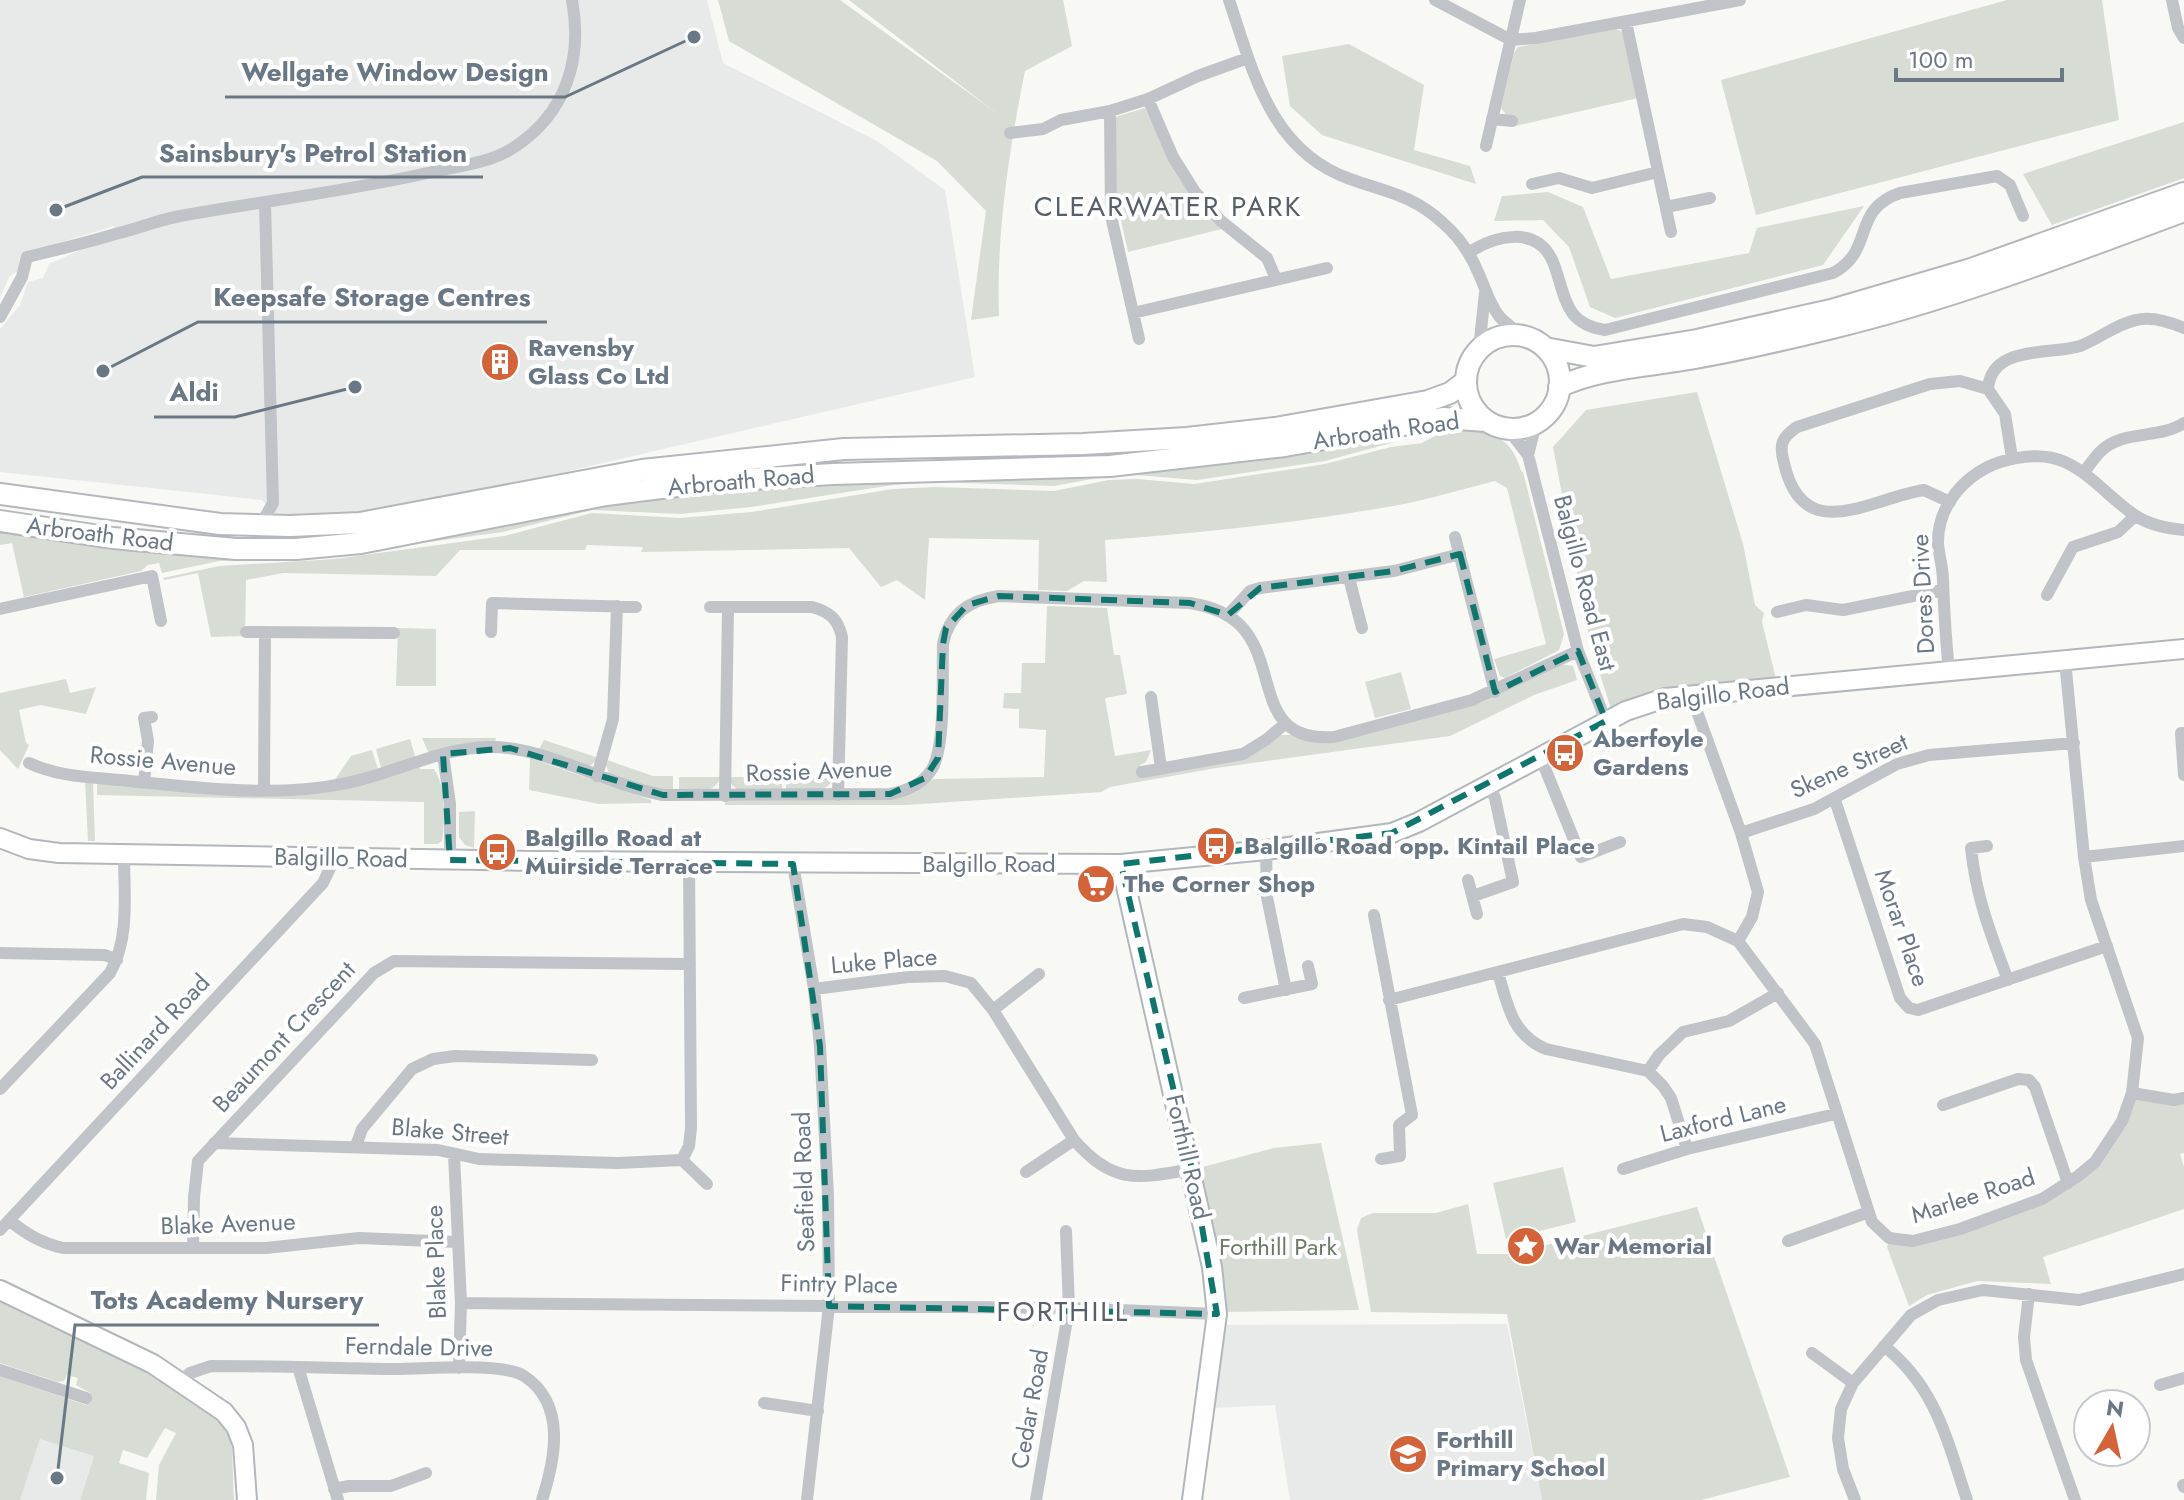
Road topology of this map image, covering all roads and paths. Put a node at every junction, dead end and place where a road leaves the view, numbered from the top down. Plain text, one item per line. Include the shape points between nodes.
1 (572, 0) edge
2 (1229, 0) edge
3 (1435, 0) edge
4 (1520, 0) edge
5 (1740, 0) edge
6 (2172, 0) edge
7 (1626, 22) junction
8 (2184, 38) edge
9 (1511, 40) junction
10 (1248, 58) junction
11 (1148, 99) junction
12 (1110, 111) junction
13 (1492, 119) junction
14 (1512, 121) dead end
15 (1010, 133) dead end
16 (1486, 146) dead end
17 (1658, 172) junction
18 (1532, 184) dead end
19 (2184, 193) edge
20 (1710, 198) dead end
21 (265, 203) junction
22 (1666, 207) junction
23 (2184, 211) edge
24 (2023, 216) dead end
25 (1671, 232) dead end
26 (1468, 253) junction
27 (1327, 268) dead end
28 (1276, 279) junction
29 (1485, 293) junction
30 (1133, 313) junction
31 (0, 317) edge
32 (2183, 326) edge
33 (1522, 336) junction
34 (1139, 339) dead end
35 (1545, 348) junction
36 (1479, 349) junction
37 (1466, 381) junction
38 (1559, 387) junction
39 (1988, 389) junction
40 (1486, 421) junction
41 (1536, 423) junction
42 (2184, 423) edge
43 (1508, 429) junction
44 (1528, 455) junction
45 (2012, 458) junction
46 (2084, 472) junction
47 (0, 494) edge
48 (1950, 502) junction
49 (273, 503) junction
50 (2135, 516) junction
51 (0, 521) edge
52 (260, 526) junction
53 (290, 526) junction
54 (2184, 530) edge
55 (1455, 537) dead end
56 (1460, 554) junction
57 (1349, 578) junction
58 (1943, 590) junction
59 (2047, 595) dead end
60 (617, 606) junction
61 (636, 607) dead end
62 (710, 607) dead end
63 (728, 607) junction
64 (0, 609) edge
65 (1777, 612) dead end
66 (1228, 615) junction
67 (161, 621) dead end
68 (1362, 628) dead end
69 (246, 632) dead end
70 (265, 632) junction
71 (491, 632) dead end
72 (394, 633) dead end
73 (2184, 649) edge
74 (1578, 651) junction
75 (2065, 660) junction
76 (1949, 671) junction
77 (1495, 692) junction
78 (1691, 695) junction
79 (1151, 697) dead end
80 (152, 717) dead end
81 (1606, 721) junction
82 (1286, 723) junction
83 (2184, 733) edge
84 (2074, 743) junction
85 (443, 754) junction
86 (1540, 756) junction
87 (29, 763) dead end
88 (1161, 768) junction
89 (1142, 772) dead end
90 (2184, 775) edge
91 (597, 776) junction
92 (144, 782) junction
93 (1489, 785) junction
94 (264, 790) junction
95 (838, 795) junction
96 (725, 796) junction
97 (1835, 800) junction
98 (1741, 833) junction
99 (0, 838) edge
100 (1620, 842) dead end
101 (1987, 846) dead end
102 (2184, 846) edge
103 (1266, 850) junction
104 (124, 854) junction
105 (2084, 857) junction
106 (331, 858) junction
107 (450, 860) junction
108 (689, 862) junction
109 (793, 864) junction
110 (1121, 864) junction
111 (1468, 880) dead end
112 (1473, 896) junction
113 (1477, 914) dead end
114 (1374, 915) dead end
115 (1738, 941) junction
116 (2107, 946) junction
117 (0, 953) edge
118 (117, 960) junction
119 (690, 964) junction
120 (1308, 966) dead end
121 (1498, 972) junction
122 (1039, 974) dead end
123 (2008, 980) junction
124 (814, 989) junction
125 (1286, 990) junction
126 (1778, 993) junction
127 (1244, 998) dead end
128 (1389, 1000) junction
129 (993, 1010) junction
130 (592, 1060) dead end
131 (1648, 1071) junction
132 (0, 1089) edge
133 (2132, 1093) junction
134 (2184, 1098) edge
135 (1943, 1105) dead end
136 (1835, 1114) junction
137 (1074, 1140) junction
138 (214, 1143) junction
139 (356, 1146) junction
140 (1687, 1149) junction
141 (454, 1155) junction
142 (1381, 1159) dead end
143 (682, 1160) junction
144 (1192, 1169) junction
145 (1623, 1169) dead end
146 (1026, 1172) dead end
147 (2068, 1183) junction
148 (707, 1184) dead end
149 (1869, 1212) junction
150 (3, 1226) edge
151 (1066, 1231) dead end
152 (1788, 1241) dead end
153 (457, 1242) junction
154 (193, 1248) junction
155 (2184, 1274) edge
156 (0, 1290) edge
157 (2029, 1294) junction
158 (461, 1303) junction
159 (829, 1306) junction
160 (1069, 1308) junction
161 (1217, 1314) junction
162 (1884, 1346) junction
163 (1812, 1353) dead end
164 (298, 1367) junction
165 (459, 1368) junction
166 (0, 1370) edge
167 (2184, 1378) edge
168 (72, 1379) dead end
169 (181, 1381) junction
170 (1853, 1383) junction
171 (2160, 1385) dead end
172 (68, 1392) junction
173 (86, 1398) dead end
174 (764, 1403) dead end
175 (818, 1411) junction
176 (426, 1473) dead end
177 (336, 1495) edge
178 (247, 1500) edge
179 (542, 1500) edge
180 (807, 1500) edge
181 (1036, 1500) edge
182 (1192, 1500) edge
183 (1855, 1500) edge
184 (1967, 1500) edge
185 (2075, 1500) edge

1 - 21 street via 575,55 568,85 548,116 513,148 494,158 425,174
2 - 10 street
3 - 9 street
4 - 9 street
5 - 7 street
6 - 8 street
7 - 9 street
7 - 17 street
9 - 13 street
10 - 11 street
10 - 26 street via 1269,111 1296,146 1333,172 1420,204
11 - 12 street
11 - 28 street via 1184,176 1221,221 1267,258
12 - 15 street
12 - 30 street via 1111,216
13 - 14 street
13 - 16 street
17 - 18 street via 1592,188 1559,178
17 - 22 street
19 - 35 main road via 1971,269 1831,310 1594,357
20 - 22 street
21 - 31 street via 176,217 27,257
21 - 49 street
22 - 25 street
23 - 38 main road via 1912,306 1730,351 1585,376
24 - 26 street via 2010,185 1997,176 1900,193 1873,209 1859,249 1833,273 1605,330 1573,315 1548,253 1535,241 1500,238
26 - 29 street
27 - 28 street
28 - 30 street
29 - 33 street
29 - 36 street
30 - 34 street
32 - 39 street via 2136,320 2082,345 2016,355 1997,370
33 - 35 main road
33 - 36 main road via 1499,337
35 - 38 main road via 1557,366
36 - 37 main road
37 - 40 main road via 1471,403
37 - 53 main road, Arbroath Road via 1428,401 1275,428 1083,444 844,449 642,470 360,523
38 - 41 main road via 1555,402
39 - 45 street via 2005,414
39 - 48 street via 1960,381 1930,384 1797,427 1784,436 1780,449 1786,473 1803,501 1819,511 1849,512 1924,490
40 - 43 main road
40 - 51 main road, Arbroath Road via 1443,418 1285,446 1110,466 716,481 606,495 361,543 296,549 113,538
41 - 43 main road
41 - 44 street, Balgillo Road East
42 - 46 street via 2113,442
43 - 44 street, Balgillo Road East
44 - 74 street, Balgillo Road East
45 - 46 street, Dores Drive via 2040,456
45 - 48 street, Dores Drive via 1983,468
46 - 50 street, Dores Drive
47 - 52 main road, Arbroath Road
48 - 58 street, Dores Drive via 1938,542
49 - 52 street
49 - 53 street
50 - 54 street, Dores Drive via 2158,527
50 - 59 street via 2118,532 2073,547
52 - 53 main road, Arbroath Road
55 - 56 street
56 - 57 street
56 - 77 street
57 - 66 street via 1250,591
57 - 68 street
58 - 65 street via 1843,610 1806,605
58 - 76 street, Dores Drive
60 - 61 street
60 - 71 street via 492,603
60 - 91 street via 613,719
62 - 63 street
63 - 95 street via 812,607 824,610 840,626
63 - 96 street
64 - 67 street, Arbroath Road via 152,576
66 - 82 street via 1251,640 1271,701
66 - 95 street, Rossie Avenue via 1190,603 999,596 967,605 946,628 940,745 932,770 903,791
69 - 70 street
70 - 72 street via 374,639
70 - 94 street
73 - 75 street, Balgillo Road
74 - 77 street
74 - 81 street, Balgillo Road East
75 - 76 street, Balgillo Road
75 - 84 street, Marlee Road
76 - 78 street, Balgillo Road
77 - 82 street via 1334,737 1308,737
78 - 81 street, Balgillo Road via 1646,703
78 - 98 street
79 - 88 street
80 - 92 street via 144,718
81 - 86 street, Balgillo Road
82 - 88 street via 1243,754
83 - 90 street
84 - 97 street, Skene Street via 1929,755 1897,764
84 - 105 street, Marlee Road
85 - 91 street, Rossie Avenue via 465,748 510,748
85 - 94 street, Rossie Avenue via 340,784
85 - 107 street
86 - 93 street, Balgillo Road
86 - 100 street via 1581,857
87 - 92 street, Rossie Avenue via 59,774
88 - 89 street
91 - 96 street, Rossie Avenue via 663,795
92 - 94 street, Rossie Avenue
93 - 103 street, Balgillo Road via 1392,833
93 - 112 street via 1513,882
95 - 96 street, Rossie Avenue
97 - 98 street, Skene Street
97 - 123 street, Morar Place via 1904,1003 1918,1010
98 - 115 street via 1758,892
99 - 104 street, Balgillo Road via 59,853
101 - 123 street via 1971,848 1974,878
102 - 105 street
103 - 110 street, Balgillo Road
103 - 125 street via 1267,897
104 - 106 street, Balgillo Road
104 - 118 street via 123,939
105 - 116 street, Marlee Road
106 - 107 street, Balgillo Road
106 - 150 street, Ballinard Road via 323,883
107 - 108 street, Balgillo Road
108 - 109 street, Balgillo Road
108 - 119 street
109 - 110 street, Balgillo Road
109 - 124 street, Seafield Road
110 - 144 street, Forthill Road
111 - 112 street
112 - 113 street
114 - 128 street
115 - 121 street via 1707,927 1683,924
115 - 126 street, Marlee Road
116 - 123 street, Morar Place
116 - 133 street, Marlee Road via 2138,1038
117 - 118 street via 105,955
118 - 132 street
119 - 138 street, Beaumont Crescent via 394,961 374,973
119 - 143 street via 691,1128
120 - 125 street via 1312,984
121 - 128 street
121 - 131 street via 1518,1030 1534,1044
122 - 129 street
124 - 129 street, Luke Place via 945,976 971,983
124 - 159 street, Seafield Road via 828,1195
125 - 127 street
126 - 131 street via 1729,1021 1683,1032
126 - 136 street, Marlee Road via 1815,1044
128 - 142 street via 1412,1115 1399,1125 1400,1156
129 - 137 street, Luke Place
130 - 139 street via 433,1059 412,1069 362,1129
131 - 140 street via 1671,1098
133 - 134 street
133 - 147 street, Marlee Road via 2108,1144
135 - 147 street via 2018,1079 2029,1080
136 - 140 street, Laxford Lane
136 - 149 street, Marlee Road
137 - 144 street, Luke Place via 1121,1176
137 - 146 street
138 - 139 street, Blake Street
138 - 154 street, Beaumont Crescent via 198,1161
139 - 141 street, Blake Street
140 - 145 street, Laxford Lane
141 - 143 street, Blake Street via 618,1163
141 - 153 street, Blake Place
143 - 148 street
144 - 161 street, Forthill Road
147 - 149 street, Marlee Road via 2031,1203 1913,1241 1889,1238 1876,1228
149 - 152 street
150 - 154 street, Blake Avenue via 63,1248
151 - 160 street, Cedar Road
153 - 154 street, Blake Avenue via 359,1238 266,1248
153 - 158 street, Blake Place
155 - 157 street via 2079,1300
156 - 169 street
157 - 162 street via 1983,1290 1938,1300 1911,1315
157 - 185 street via 2026,1360
158 - 159 street, Fintry Place
158 - 165 street, Blake Place
159 - 160 street, Fintry Place
159 - 175 street, Seafield Road
160 - 161 street, Fintry Place
160 - 181 street, Cedar Road
161 - 182 street, Forthill Road
162 - 170 street
162 - 184 street via 1906,1363 1937,1411
163 - 170 street
164 - 165 street, Ferndale Drive
164 - 169 street, Ferndale Drive via 211,1366
164 - 177 street
165 - 179 street, Ferndale Drive via 512,1371 535,1385 544,1398 555,1435
166 - 172 street
167 - 171 street
168 - 172 street
169 - 178 street via 236,1427 243,1445
170 - 183 street via 1841,1409 1838,1438
172 - 173 street
174 - 175 street
175 - 180 street, Seafield Road
176 - 177 street via 391,1486 349,1486

